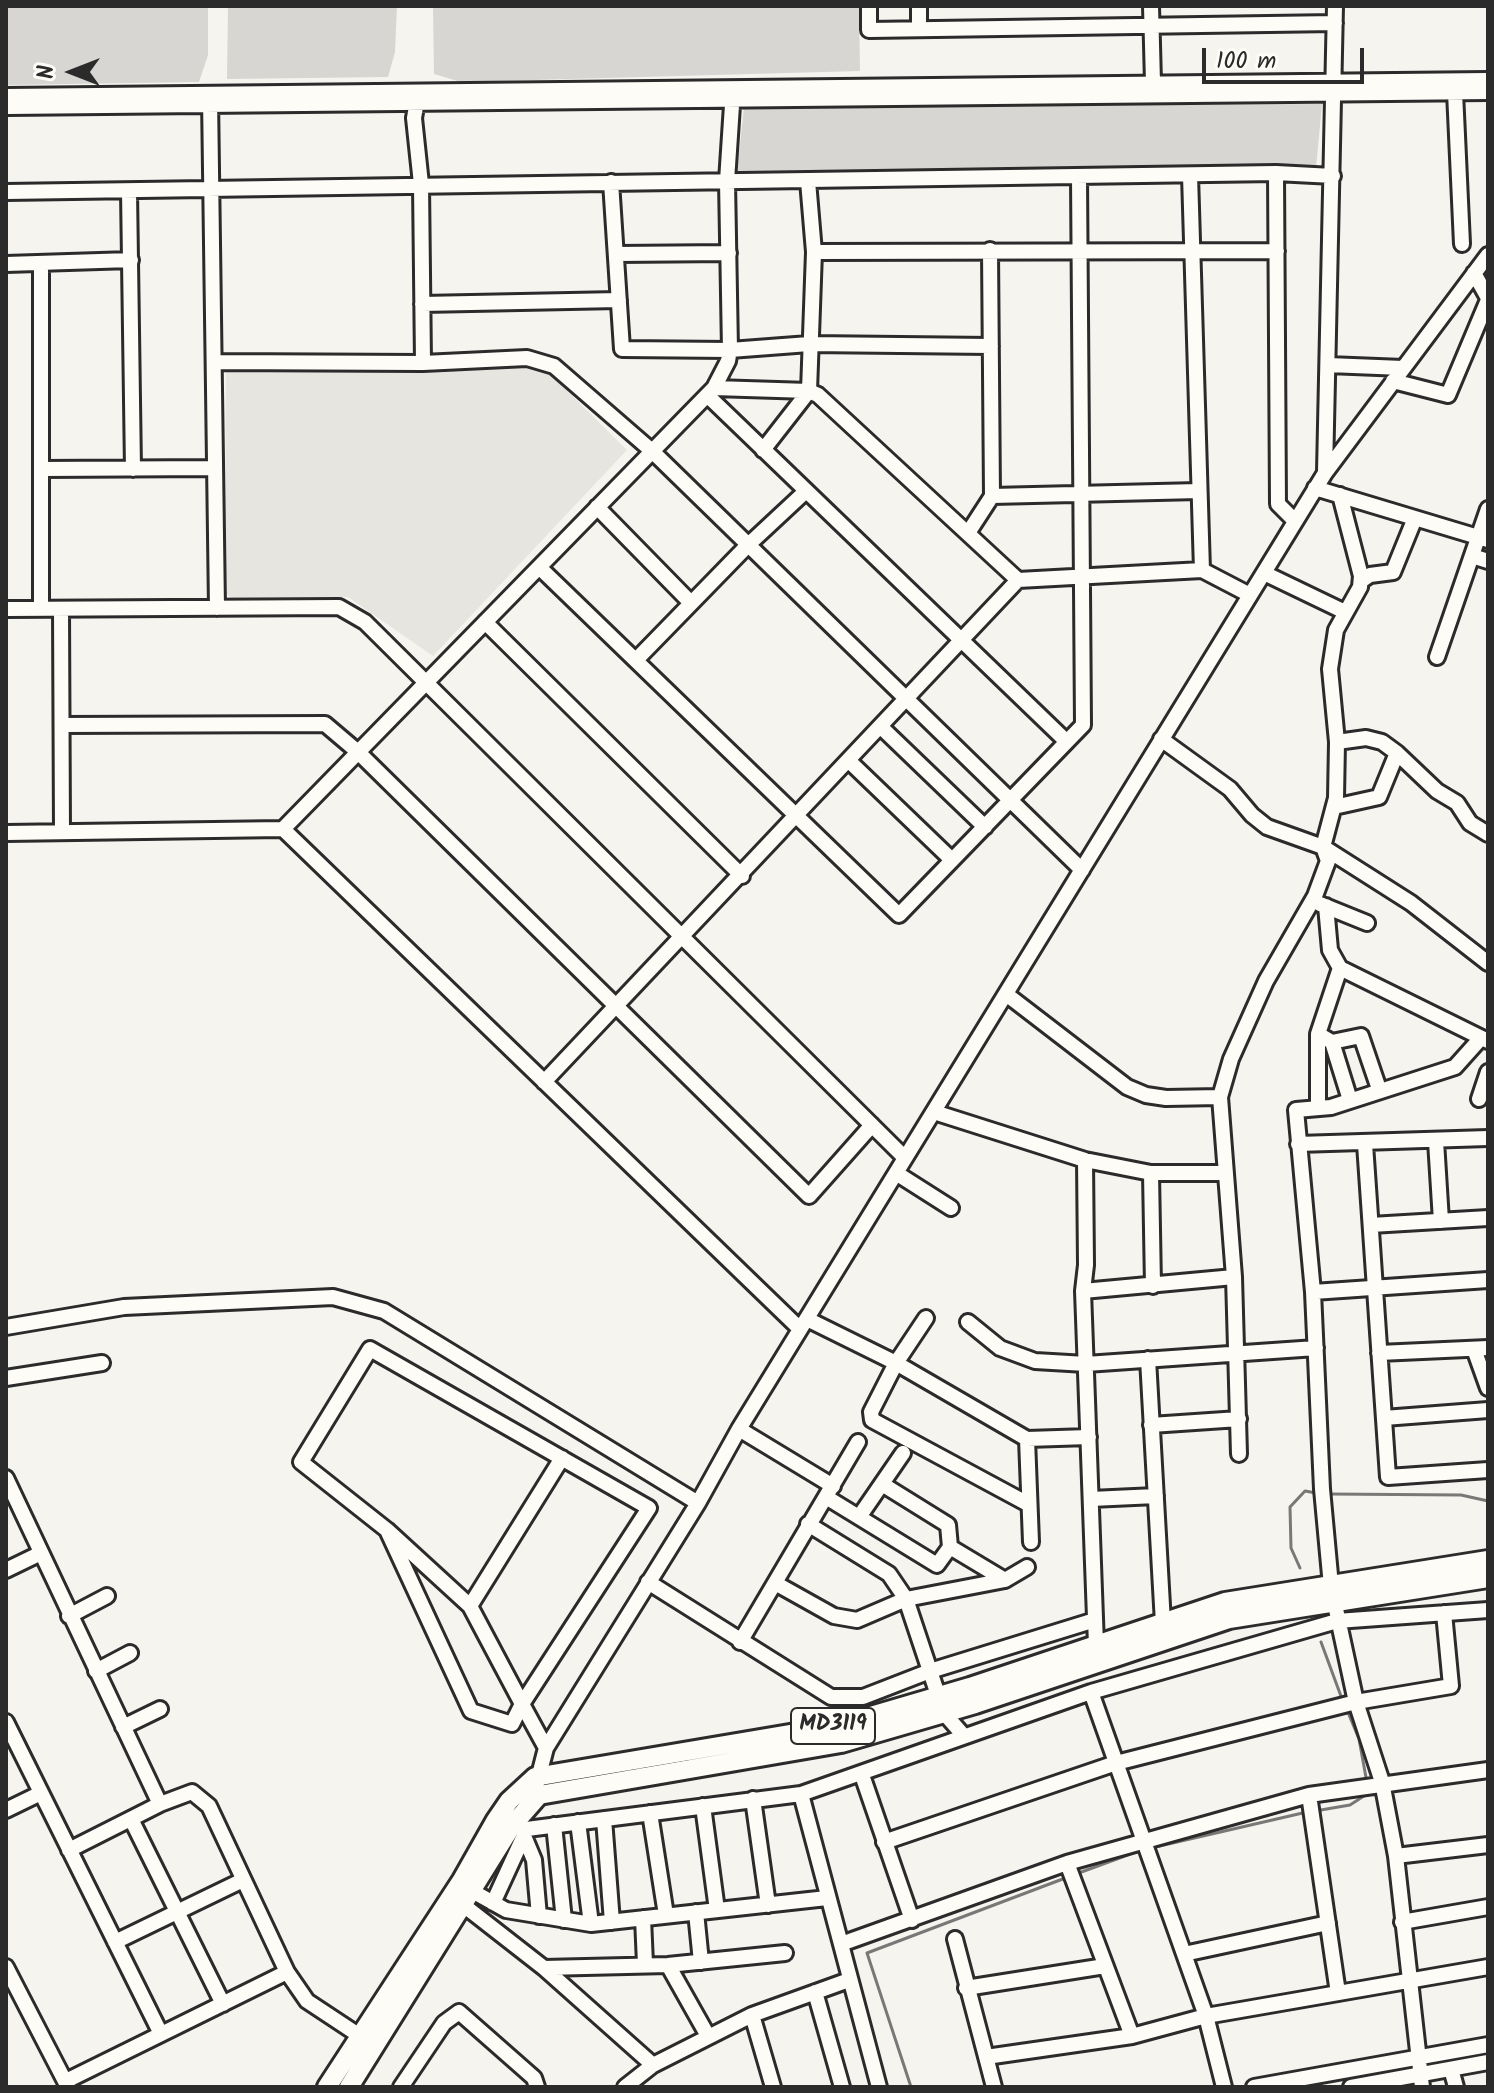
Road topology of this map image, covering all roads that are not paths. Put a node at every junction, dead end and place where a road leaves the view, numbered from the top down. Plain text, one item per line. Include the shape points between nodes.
1 (869, 6) edge
2 (919, 6) edge
3 (1151, 6) edge
4 (1335, 6) edge
5 (1335, 23) junction
6 (1152, 25) junction
7 (919, 29) junction
8 (1488, 80) edge
9 (1153, 83) junction
10 (1335, 87) junction
11 (1455, 92) junction
12 (1488, 92) edge
13 (733, 94) junction
14 (6, 96) edge
15 (418, 96) junction
16 (401, 98) junction
17 (210, 100) junction
18 (6, 107) edge
19 (414, 118) junction
20 (1276, 173) junction
21 (1190, 175) junction
22 (1333, 176) junction
23 (1079, 177) junction
24 (727, 181) junction
25 (808, 181) junction
26 (611, 182) junction
27 (421, 184) junction
28 (212, 189) junction
29 (129, 191) junction
30 (6, 192) edge
31 (1462, 244) dead end
32 (1190, 249) junction
33 (990, 250) junction
34 (1080, 250) junction
35 (1277, 251) junction
36 (814, 252) junction
37 (729, 253) junction
38 (616, 254) junction
39 (1488, 255) edge
40 (131, 260) junction
41 (41, 263) junction
42 (6, 264) edge
43 (1474, 273) junction
44 (1488, 299) edge
45 (619, 300) junction
46 (422, 304) junction
47 (809, 344) junction
48 (991, 346) junction
49 (730, 350) junction
50 (216, 362) junction
51 (423, 363) junction
52 (1328, 365) junction
53 (1403, 368) junction
54 (1393, 381) junction
55 (809, 391) junction
56 (710, 392) junction
57 (763, 450) junction
58 (652, 451) junction
59 (215, 468) junction
60 (41, 469) junction
61 (133, 469) junction
62 (1325, 473) junction
63 (1315, 488) junction
64 (806, 491) junction
65 (1199, 491) junction
66 (1083, 494) junction
67 (1340, 495) junction
68 (992, 496) junction
69 (597, 507) junction
70 (1488, 510) edge
71 (1415, 518) junction
72 (1295, 521) junction
73 (968, 533) junction
74 (1484, 539) edge
75 (748, 545) junction
76 (1472, 556) junction
77 (1488, 561) edge
78 (539, 567) junction
79 (1202, 570) junction
80 (1264, 573) junction
81 (1084, 576) junction
82 (1018, 580) junction
83 (1361, 581) junction
84 (1250, 595) junction
85 (691, 603) junction
86 (217, 608) junction
87 (6, 609) edge
88 (41, 609) junction
89 (61, 609) junction
90 (1345, 612) junction
91 (485, 622) junction
92 (962, 640) junction
93 (1437, 657) dead end
94 (636, 660) junction
95 (426, 682) junction
96 (907, 699) junction
97 (62, 725) junction
98 (881, 727) junction
99 (1161, 739) junction
100 (1066, 741) junction
101 (1337, 742) junction
102 (358, 752) junction
103 (1397, 753) junction
104 (849, 761) junction
105 (1011, 801) junction
106 (1334, 807) junction
107 (796, 818) junction
108 (985, 827) junction
109 (283, 829) junction
110 (62, 832) junction
111 (6, 833) edge
112 (1488, 834) edge
113 (1323, 847) junction
114 (952, 860) junction
115 (1082, 870) junction
116 (742, 876) junction
117 (1319, 904) junction
118 (1367, 923) dead end
119 (683, 937) junction
120 (1488, 963) edge
121 (1340, 968) junction
122 (1006, 994) junction
123 (617, 1007) junction
124 (1318, 1034) junction
125 (1484, 1040) edge
126 (1332, 1042) junction
127 (1488, 1072) edge
128 (544, 1082) junction
129 (1379, 1089) junction
130 (1220, 1097) junction
131 (1479, 1099) dead end
132 (1350, 1100) junction
133 (1318, 1108) junction
134 (934, 1112) junction
135 (872, 1125) junction
136 (1488, 1138) edge
137 (1436, 1141) junction
138 (1298, 1144) junction
139 (1365, 1144) junction
140 (905, 1158) junction
141 (1085, 1160) junction
142 (896, 1173) junction
143 (1151, 1173) junction
144 (1225, 1173) junction
145 (951, 1208) dead end
146 (1488, 1218) edge
147 (1441, 1221) junction
148 (1371, 1225) junction
149 (1234, 1277) junction
150 (1488, 1280) edge
151 (1153, 1286) junction
152 (1375, 1289) junction
153 (1083, 1291) junction
154 (1313, 1292) junction
155 (926, 1318) dead end
156 (968, 1322) dead end
157 (804, 1324) junction
158 (6, 1327) edge
159 (1316, 1348) junction
160 (1481, 1348) edge
161 (1238, 1351) junction
162 (1379, 1353) junction
163 (1148, 1359) junction
164 (102, 1363) dead end
165 (896, 1363) junction
166 (1086, 1364) junction
167 (6, 1378) edge
168 (1488, 1388) edge
169 (1488, 1410) edge
170 (1384, 1418) junction
171 (1239, 1419) junction
172 (1151, 1425) junction
173 (739, 1429) junction
174 (1089, 1437) junction
175 (1027, 1439) junction
176 (858, 1442) dead end
177 (903, 1453) dead end
178 (1239, 1454) dead end
179 (562, 1458) junction
180 (1488, 1470) edge
181 (7, 1481) edge
182 (882, 1484) junction
183 (830, 1492) junction
184 (1156, 1496) junction
185 (1091, 1499) junction
186 (698, 1503) junction
187 (1028, 1504) junction
188 (859, 1517) junction
189 (808, 1524) junction
190 (387, 1530) junction
191 (1031, 1542) dead end
192 (950, 1547) junction
193 (39, 1554) junction
194 (1488, 1560) edge
195 (1027, 1567) dead end
196 (6, 1570) edge
197 (1488, 1578) edge
198 (1005, 1580) junction
199 (648, 1582) junction
200 (775, 1583) junction
201 (107, 1596) dead end
202 (906, 1599) junction
203 (1334, 1603) junction
204 (470, 1606) junction
205 (1488, 1610) edge
206 (1444, 1613) junction
207 (69, 1616) junction
208 (1095, 1620) junction
209 (1164, 1632) junction
210 (740, 1642) junction
211 (1096, 1645) junction
212 (130, 1653) dead end
213 (1174, 1668) junction
214 (96, 1671) junction
215 (930, 1671) junction
216 (1091, 1692) junction
217 (1356, 1702) junction
218 (522, 1704) junction
219 (941, 1704) junction
220 (160, 1709) dead end
221 (6, 1722) edge
222 (123, 1727) junction
223 (964, 1736) junction
224 (546, 1748) junction
225 (1116, 1763) junction
226 (1488, 1770) edge
227 (862, 1775) junction
228 (1371, 1784) junction
229 (537, 1786) junction
230 (41, 1793) junction
231 (801, 1794) junction
232 (1309, 1795) junction
233 (753, 1799) junction
234 (160, 1804) junction
235 (703, 1806) junction
236 (6, 1810) edge
237 (650, 1813) junction
238 (131, 1819) junction
239 (604, 1819) junction
240 (578, 1822) junction
241 (554, 1825) junction
242 (515, 1828) junction
243 (884, 1842) junction
244 (1488, 1845) edge
245 (1146, 1846) junction
246 (69, 1850) junction
247 (1396, 1856) junction
248 (1067, 1863) junction
249 (243, 1880) junction
250 (464, 1893) junction
251 (827, 1898) junction
252 (493, 1903) junction
253 (768, 1905) junction
254 (1488, 1907) edge
255 (717, 1910) junction
256 (178, 1912) junction
257 (696, 1912) junction
258 (666, 1915) junction
259 (539, 1916) junction
260 (643, 1918) junction
261 (564, 1920) junction
262 (912, 1920) junction
263 (612, 1922) junction
264 (1402, 1922) junction
265 (1328, 1923) junction
266 (591, 1924) junction
267 (955, 1939) dead end
268 (115, 1942) junction
269 (841, 1944) junction
270 (785, 1953) dead end
271 (1184, 1954) junction
272 (701, 1962) junction
273 (645, 1964) junction
274 (668, 1965) junction
275 (1105, 1966) junction
276 (6, 1967) edge
277 (1488, 1967) edge
278 (544, 1968) junction
279 (287, 1972) junction
280 (849, 1980) junction
281 (1409, 1982) junction
282 (966, 1988) junction
283 (815, 1992) junction
284 (1338, 1993) junction
285 (223, 2004) junction
286 (752, 2015) junction
287 (1206, 2016) junction
288 (161, 2034) junction
289 (360, 2036) junction
290 (708, 2036) junction
291 (1132, 2036) junction
292 (1488, 2045) edge
293 (377, 2046) junction
294 (986, 2057) junction
295 (1417, 2058) junction
296 (1488, 2062) edge
297 (653, 2065) junction
298 (1451, 2069) junction
299 (1347, 2071) junction
300 (1421, 2081) edge
301 (67, 2084) edge
302 (768, 2085) edge
303 (327, 2087) edge
304 (349, 2087) edge
305 (401, 2087) edge
306 (537, 2087) edge
307 (625, 2087) edge
308 (842, 2087) edge
309 (879, 2087) edge
310 (994, 2087) edge
311 (1224, 2087) edge
312 (1254, 2087) edge
313 (1350, 2087) edge
314 (1456, 2087) edge

1 - 7 street via 869,30
2 - 7 street
3 - 6 street
4 - 5 street
5 - 6 street
5 - 10 street
6 - 7 street
6 - 9 street
8 - 10 street
9 - 10 street
9 - 13 street
10 - 11 street
10 - 13 street
10 - 22 street
11 - 12 street
11 - 31 street
13 - 15 street
13 - 24 street
14 - 17 street
15 - 16 street
15 - 19 street
16 - 17 street
16 - 19 street
17 - 18 street
17 - 28 street
19 - 27 street
20 - 21 street
20 - 22 street
20 - 35 street
21 - 23 street
21 - 32 street
22 - 52 street
23 - 25 street
23 - 34 street
24 - 25 street
24 - 26 street
24 - 37 street
25 - 36 street
26 - 27 street
26 - 38 street
27 - 28 street
27 - 46 street
28 - 29 street
28 - 50 street
29 - 30 street
29 - 40 street
32 - 34 street
32 - 35 street
32 - 65 street
33 - 34 street
33 - 36 street
33 - 48 street
34 - 66 street
35 - 72 street via 1278,504
36 - 47 street
37 - 38 street
37 - 49 street
38 - 45 street
39 - 43 street
40 - 41 street
40 - 61 street
41 - 42 street
41 - 60 street
43 - 44 street
43 - 53 street
44 - 54 street via 1448,395
45 - 46 street
45 - 49 street via 622,349
46 - 51 street
47 - 48 street
47 - 49 street
47 - 55 street
48 - 68 street
49 - 56 street
50 - 51 street
50 - 59 street
51 - 58 street via 527,358 554,366
52 - 53 street
52 - 62 street
53 - 54 street
54 - 62 street
55 - 56 street
55 - 57 street
55 - 73 street
56 - 57 street
56 - 58 street
57 - 64 street
58 - 69 street
58 - 75 street
59 - 61 street
59 - 86 street
60 - 61 street
60 - 88 street
62 - 63 street
63 - 67 street
63 - 72 street
64 - 75 street
64 - 92 street
65 - 66 street
65 - 79 street
66 - 68 street
66 - 81 street
67 - 71 street
67 - 83 street
68 - 73 street
69 - 78 street
69 - 85 street
70 - 74 street
71 - 74 street
71 - 83 street via 1393,572
72 - 80 street
73 - 82 street
74 - 76 street
75 - 85 street
75 - 96 street
76 - 77 street
76 - 93 street
78 - 91 street
78 - 94 street
79 - 81 street
79 - 84 street
80 - 84 street
80 - 90 street
81 - 82 street
81 - 100 street via 1083,725
82 - 92 street
83 - 90 street
84 - 99 street
85 - 94 street
86 - 89 street
86 - 95 street via 339,607 365,622
87 - 88 street
88 - 89 street
89 - 97 street
90 - 101 street via 1336,630 1330,669
91 - 95 street
91 - 116 street
92 - 96 street
92 - 100 street
94 - 107 street
95 - 102 street
95 - 119 street
96 - 98 street
96 - 105 street
97 - 102 street via 325,724
97 - 110 street
98 - 104 street
98 - 108 street
99 - 113 street via 1230,789 1267,827
99 - 115 street
100 - 105 street
101 - 103 street via 1366,738
101 - 106 street
102 - 109 street
102 - 123 street
103 - 106 street via 1379,797
103 - 112 street
104 - 107 street
104 - 114 street
105 - 108 street
105 - 115 street
106 - 113 street
107 - 114 street via 899,915
107 - 116 street
108 - 114 street
109 - 110 street
109 - 128 street
110 - 111 street
113 - 117 street via 1328,861
113 - 120 street via 1411,903
115 - 122 street
116 - 119 street
117 - 118 street
117 - 121 street
117 - 130 street via 1266,981
119 - 123 street
119 - 135 street
121 - 124 street
121 - 125 street
122 - 130 street via 1127,1087 1166,1098
122 - 134 street
123 - 128 street
123 - 135 street via 809,1196
124 - 126 street
124 - 133 street
125 - 129 street via 1455,1067
126 - 129 street via 1361,1036
126 - 132 street
127 - 131 street
128 - 157 street
129 - 132 street
130 - 144 street
132 - 133 street
133 - 138 street via 1296,1110
134 - 140 street
134 - 141 street
135 - 140 street
136 - 137 street
137 - 139 street
137 - 147 street
138 - 139 street
138 - 154 street
139 - 148 street
140 - 142 street
141 - 143 street
141 - 153 street
142 - 145 street
142 - 157 street
143 - 144 street
143 - 151 street
144 - 149 street
146 - 147 street
147 - 148 street
148 - 152 street
149 - 151 street
149 - 161 street
150 - 152 street
151 - 153 street
152 - 154 street
152 - 162 street
153 - 166 street
154 - 159 street
155 - 165 street
156 - 166 street via 1019,1358
157 - 165 street
157 - 173 street
158 - 186 street via 124,1307 333,1297 384,1311
159 - 161 street
159 - 203 street
160 - 162 street
160 - 168 street
161 - 163 street
161 - 171 street
162 - 170 street
163 - 166 street
163 - 172 street
164 - 167 street
165 - 175 street
165 - 187 street via 871,1412 872,1420
166 - 174 street
169 - 170 street
170 - 180 street via 1388,1477
171 - 172 street
171 - 178 street
172 - 184 street
173 - 183 street
173 - 186 street
174 - 175 street
174 - 185 street
175 - 187 street
176 - 183 street
177 - 182 street
179 - 190 street via 370,1349 301,1462
179 - 204 street
179 - 218 street via 649,1508
181 - 193 street
182 - 188 street
182 - 192 street via 948,1525
183 - 188 street
183 - 189 street
184 - 185 street
184 - 209 street
185 - 208 street
186 - 199 street
187 - 191 street
188 - 192 street via 937,1565
189 - 200 street
189 - 202 street via 889,1574
190 - 204 street
190 - 218 street via 471,1711 512,1724
192 - 198 street
193 - 196 street
193 - 207 street
194 - 203 main road, MD3119
195 - 198 street
197 - 203 main road, MD3119
198 - 202 street
199 - 210 street
199 - 224 street
200 - 202 street via 834,1616 857,1620
200 - 210 street
201 - 207 street
202 - 215 street
203 - 206 street
203 - 209 main road, MD3119 via 1225,1602
203 - 213 street
203 - 217 street
204 - 218 street
205 - 206 street
206 - 217 street via 1451,1686
207 - 214 street
208 - 211 street
208 - 215 street
209 - 211 main road, MD3119
209 - 213 street
209 - 219 main road, MD3119
210 - 215 street via 831,1697 863,1697
211 - 219 main road, MD3119
212 - 214 street
213 - 216 street
214 - 222 street
215 - 219 street
216 - 223 street
216 - 225 street
217 - 225 street
217 - 228 street
218 - 224 street
219 - 223 street
219 - 229 main road, MD3119
220 - 222 street
221 - 230 street
222 - 234 street
223 - 227 street
224 - 229 street
225 - 243 street
225 - 245 street
226 - 228 street
227 - 231 street
227 - 243 street
228 - 232 street
228 - 247 street
229 - 242 main road via 509,1801
230 - 236 street
230 - 246 street
231 - 233 street
231 - 251 street
232 - 245 street
232 - 265 street
233 - 235 street
233 - 253 street
234 - 238 street
234 - 249 street via 192,1792 209,1806
235 - 237 street
235 - 255 street
237 - 239 street
237 - 258 street
238 - 246 street
238 - 256 street
239 - 240 street
239 - 263 street
240 - 241 street
240 - 266 street
241 - 242 street
241 - 261 street
242 - 250 main road
242 - 252 street
242 - 259 street via 534,1860
243 - 262 street
244 - 247 street
245 - 248 street
245 - 271 street
246 - 268 street
247 - 264 street
248 - 262 street
248 - 275 street
249 - 256 street
249 - 279 street
250 - 252 street
250 - 278 street
250 - 289 main road
250 - 293 main road
251 - 253 street
251 - 269 street
252 - 259 street
253 - 255 street
254 - 264 street
255 - 257 street
256 - 268 street
256 - 285 street
257 - 258 street
257 - 272 street
258 - 260 street
259 - 261 street
260 - 263 street
260 - 273 street
261 - 266 street
262 - 269 street
263 - 266 street
264 - 281 street
265 - 271 street
265 - 284 street
267 - 282 street
268 - 288 street
269 - 280 street
270 - 272 street
271 - 287 street
272 - 274 street
273 - 274 street
273 - 278 street
274 - 290 street
275 - 282 street
275 - 291 street
276 - 301 street
277 - 281 street
278 - 297 street
279 - 285 street
279 - 289 street via 307,2001
280 - 283 street
280 - 309 street
281 - 284 street
281 - 295 street
282 - 294 street
283 - 286 street
283 - 308 street
284 - 287 street
285 - 288 street
286 - 290 street
286 - 302 street
287 - 291 street
287 - 311 street
288 - 301 street
289 - 293 street
289 - 303 main road
290 - 297 street
291 - 294 street
292 - 295 street
293 - 304 main road
294 - 310 street
295 - 299 street
295 - 300 street
296 - 298 street
297 - 307 street
298 - 300 street
298 - 314 street
299 - 312 street
299 - 313 street
300 - 313 street
305 - 306 street via 444,2023 459,2012 534,2078

